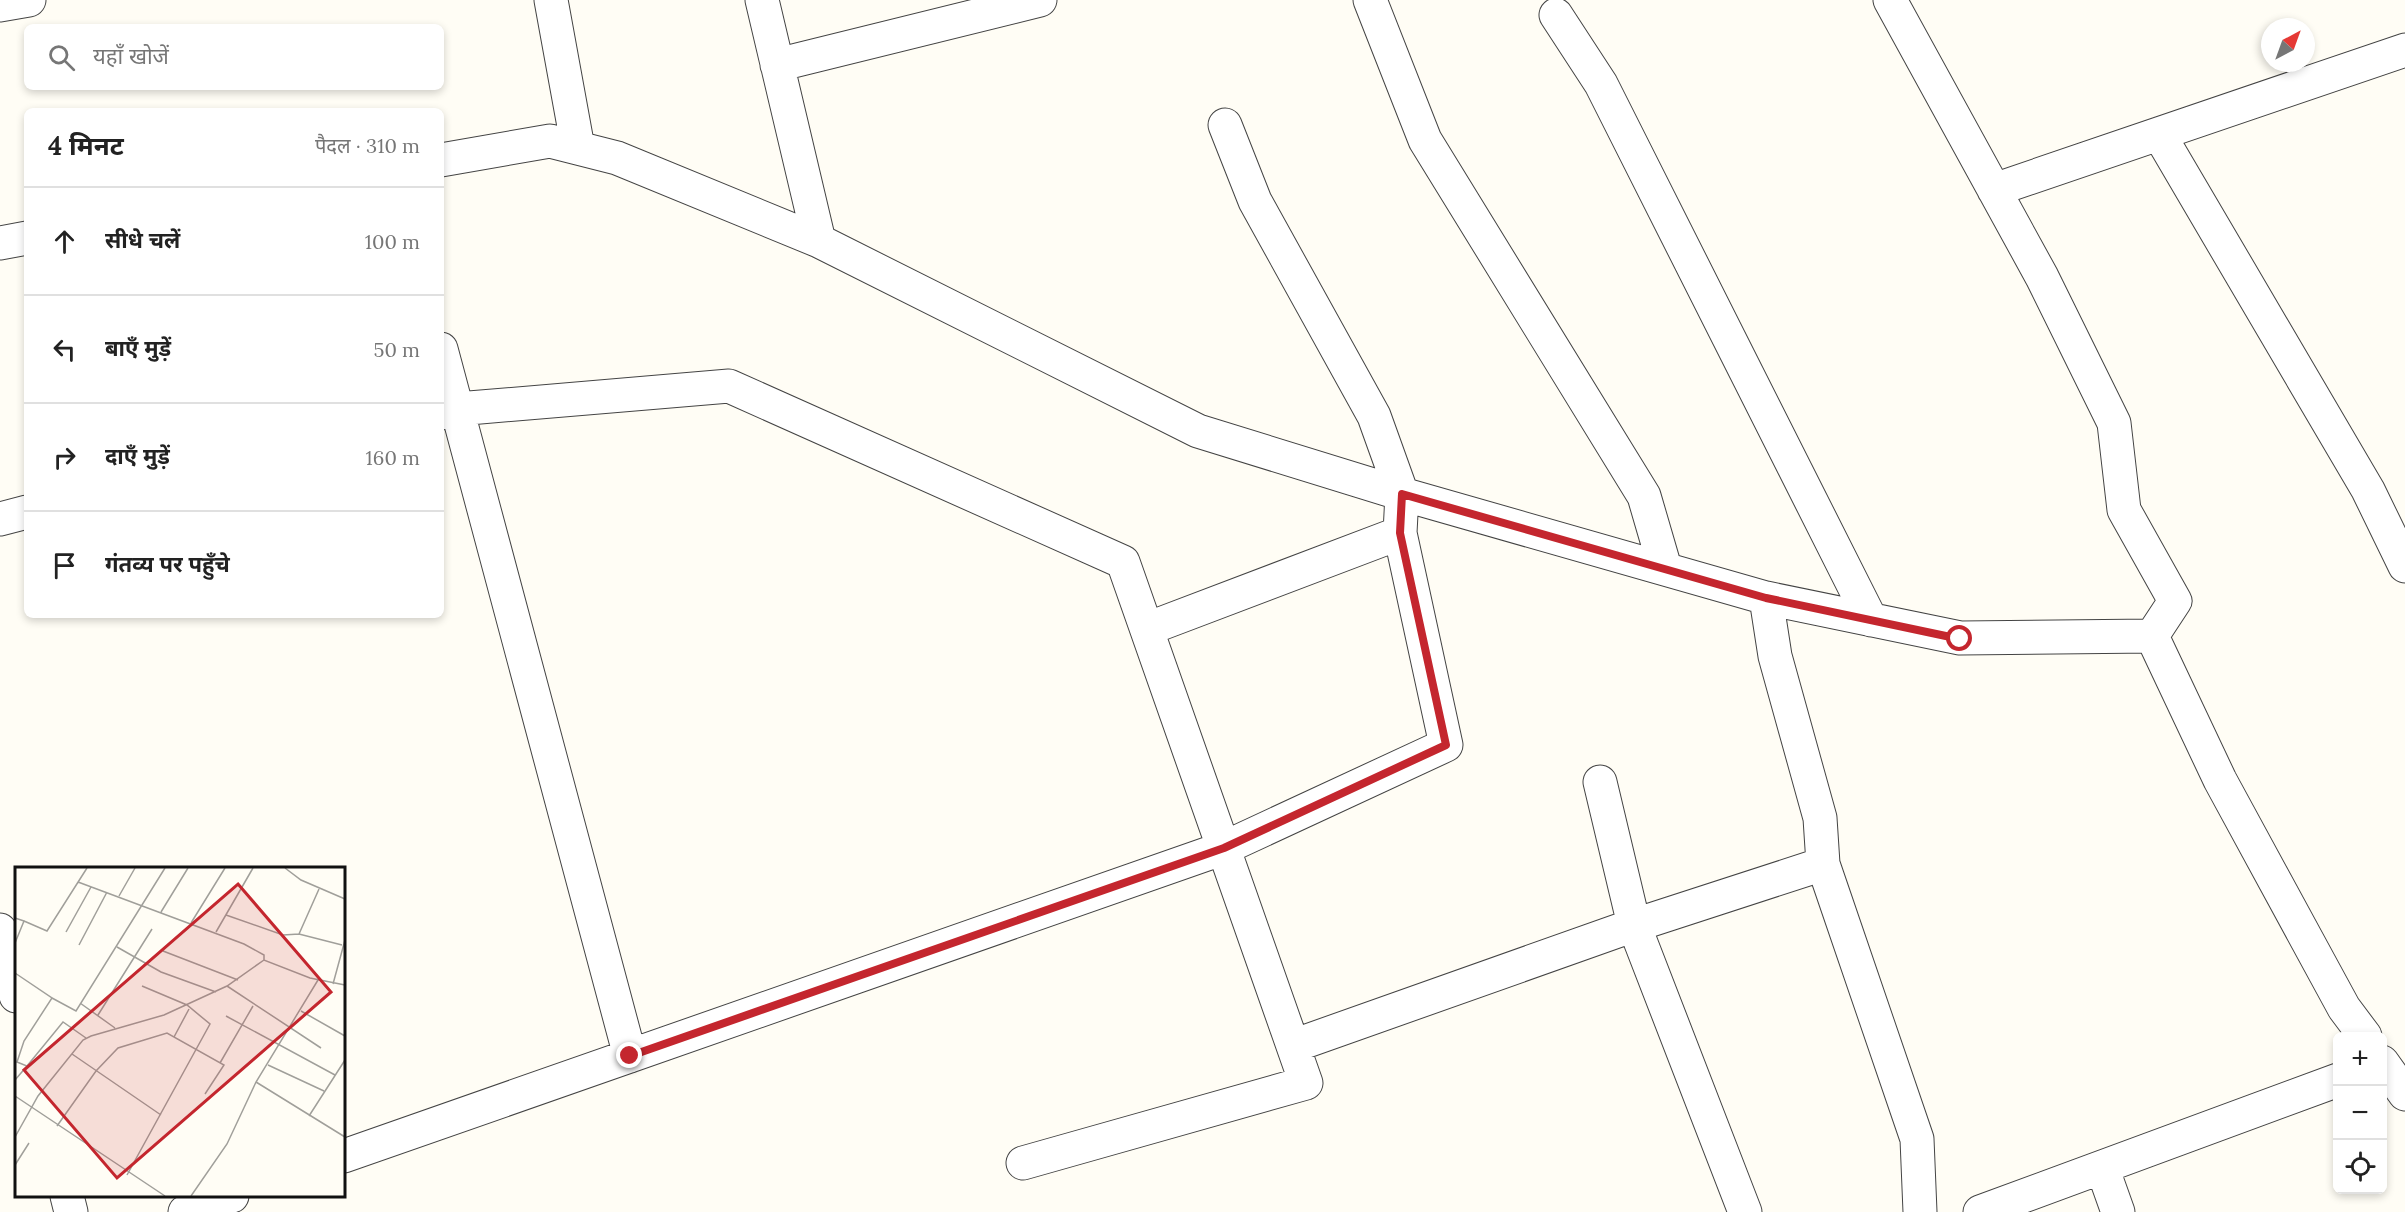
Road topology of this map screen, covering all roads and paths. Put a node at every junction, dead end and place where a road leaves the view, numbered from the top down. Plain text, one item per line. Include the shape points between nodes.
1 (28, 0) edge
2 (551, 0) edge
3 (762, 0) edge
4 (1040, 0) edge
5 (1370, 0) edge
6 (1890, 0) edge
7 (0, 4) edge
8 (1556, 15) dead end
9 (2405, 50) edge
10 (777, 65) junction
11 (1225, 126) dead end
12 (2160, 134) junction
13 (578, 148) junction
14 (444, 159) edge
15 (1994, 190) junction
16 (24, 239) edge
17 (819, 241) junction
18 (0, 243) edge
19 (444, 372) edge
20 (449, 411) edge
21 (1402, 494) junction
22 (24, 513) edge
23 (0, 519) edge
24 (1400, 533) junction
25 (2405, 566) edge
26 (1665, 568) junction
27 (1766, 598) junction
28 (1871, 620) junction
29 (1147, 629) junction
30 (2152, 636) junction
31 (1600, 782) dead end
32 (1224, 848) junction
33 (1823, 864) junction
34 (1634, 925) junction
35 (0, 930) edge
36 (15, 992) edge
37 (2361, 1032) edge
38 (1293, 1046) junction
39 (630, 1056) junction
40 (2387, 1069) edge
41 (2333, 1081) edge
42 (2405, 1094) edge
43 (345, 1156) edge
44 (1023, 1163) dead end
45 (2102, 1167) junction
46 (67, 1197) edge
47 (229, 1197) edge
48 (71, 1212) edge
49 (185, 1212) edge
50 (1745, 1212) edge
51 (1920, 1212) edge
52 (1980, 1212) edge
53 (2118, 1212) edge

1 - 7 street
2 - 13 street
3 - 10 street
4 - 10 street
5 - 26 street via 1425,140 1644,496
6 - 15 street
8 - 28 street via 1601,84
9 - 12 street
10 - 17 street
11 - 21 street via 1255,201 1374,416
12 - 15 street
12 - 25 street via 2368,490
13 - 14 street via 550,141
13 - 17 street via 617,158
15 - 30 street via 2114,423 2124,510 2175,601
16 - 18 street
17 - 21 street via 1198,431
19 - 20 street
20 - 29 street via 729,386 1123,562
20 - 39 street
21 - 24 street
21 - 26 street
22 - 23 street
24 - 29 street
24 - 32 street via 1446,745
26 - 27 street
27 - 28 street
27 - 33 street via 1775,656 1820,818
28 - 30 street via 1960,639
29 - 32 street
30 - 37 street via 2220,780 2344,1008
31 - 34 street
32 - 38 street
32 - 39 street
33 - 34 street
33 - 51 street via 1917,1138
34 - 38 street
34 - 50 street
35 - 36 street
38 - 44 street via 1306,1083
39 - 43 street
40 - 42 street
41 - 45 street
45 - 52 street
45 - 53 street
46 - 48 street
47 - 49 street

